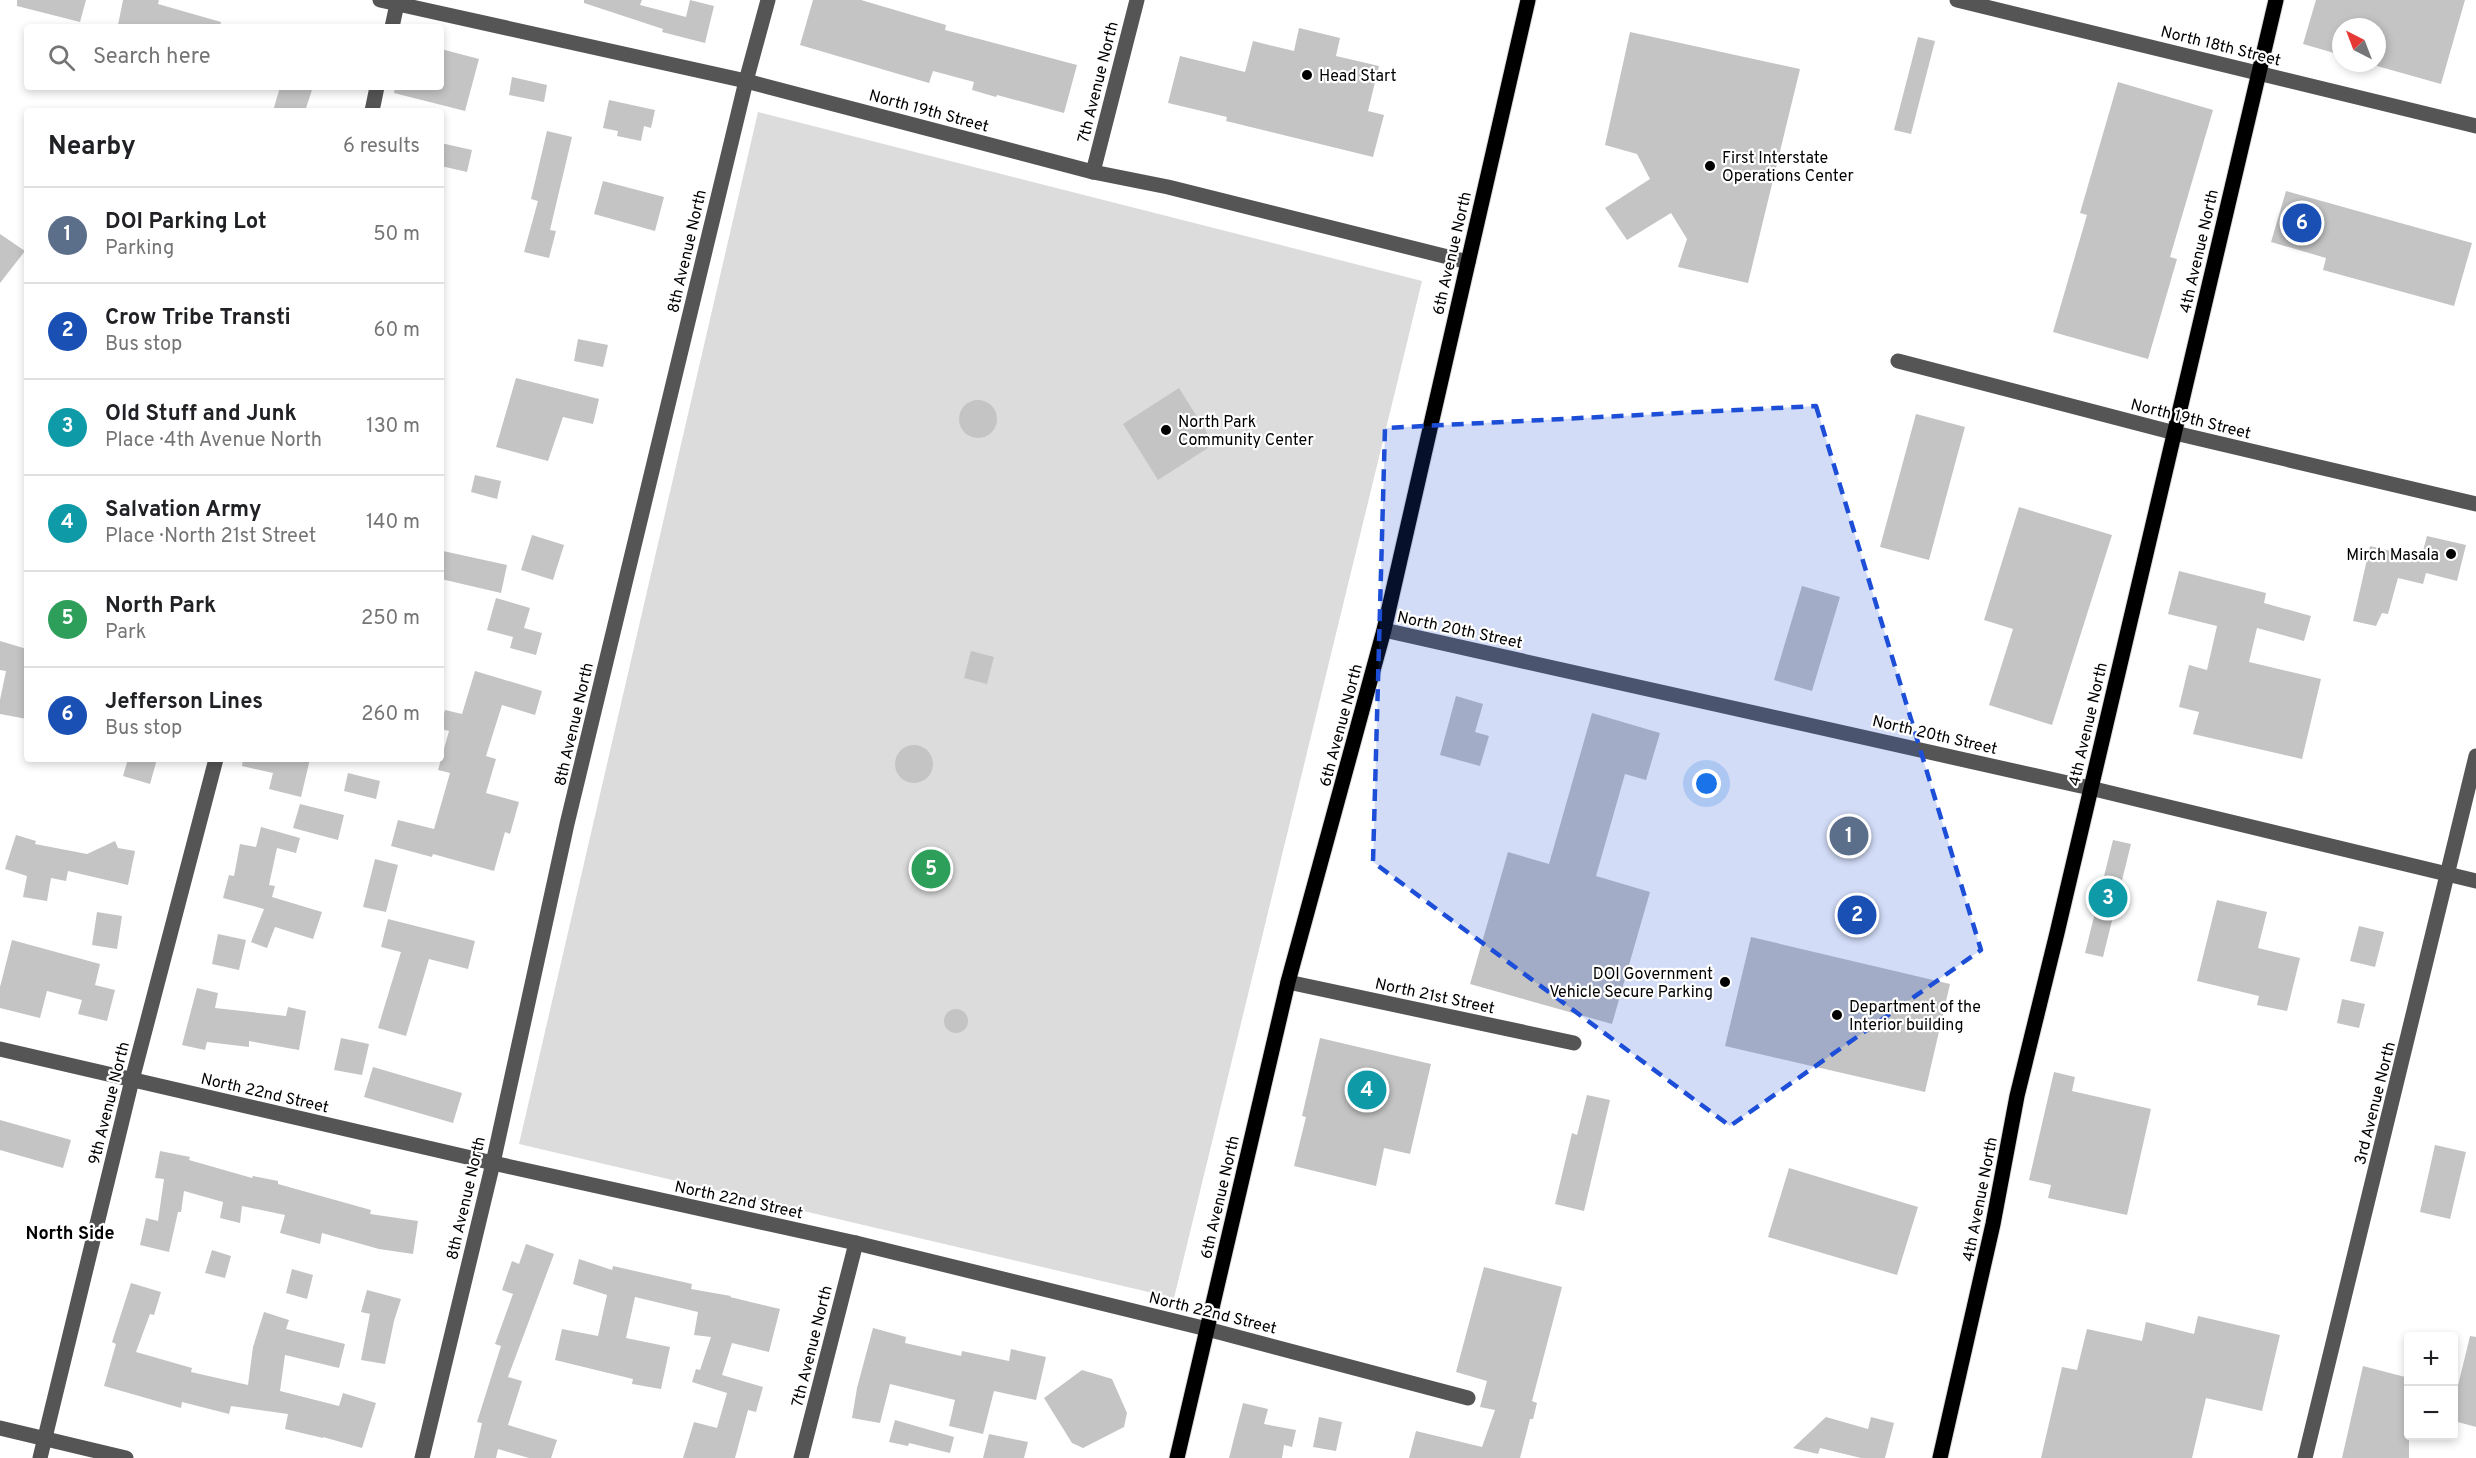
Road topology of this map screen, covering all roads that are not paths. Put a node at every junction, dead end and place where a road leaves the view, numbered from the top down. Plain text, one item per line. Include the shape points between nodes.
1 (380, 0) edge
2 (768, 0) edge
3 (1137, 0) edge
4 (1528, 0) edge
5 (1957, 0) edge
6 (2276, 0) edge
7 (397, 4) junction
8 (393, 24) edge
9 (2258, 72) junction
10 (746, 81) junction
11 (376, 90) edge
12 (373, 108) edge
13 (2476, 126) edge
14 (1093, 172) junction
15 (1468, 262) junction
16 (1898, 361) dead end
17 (2175, 433) junction
18 (2476, 504) edge
19 (1384, 630) junction
20 (2476, 756) edge
21 (215, 762) edge
22 (2090, 788) junction
23 (2449, 875) junction
24 (2476, 881) edge
25 (1288, 982) junction
26 (1574, 1043) dead end
27 (0, 1049) edge
28 (132, 1080) junction
29 (493, 1163) junction
30 (856, 1243) junction
31 (1207, 1329) junction
32 (1468, 1398) dead end
33 (0, 1428) edge
34 (45, 1439) junction
35 (40, 1458) edge
36 (126, 1458) edge
37 (422, 1458) edge
38 (801, 1458) edge
39 (1177, 1458) edge
40 (1940, 1458) edge
41 (2305, 1458) edge

1 - 7 street, North 19th Street
2 - 10 street, 8th Avenue North
3 - 14 street, 7th Avenue North
4 - 15 main road, 6th Avenue North
5 - 9 street, North 18th Street
6 - 9 main road, 4th Avenue North
7 - 8 street
7 - 10 street, North 19th Street
9 - 13 street, North 18th Street
9 - 17 main road, 4th Avenue North
10 - 14 street, North 19th Street
10 - 29 street, 8th Avenue North via 570,813
11 - 12 street
14 - 15 street, North 19th Street
15 - 19 main road, 6th Avenue North
16 - 17 street, North 19th Street
17 - 18 street, North 19th Street
17 - 22 main road, 4th Avenue North
19 - 22 street, North 20th Street
19 - 25 main road, 6th Avenue North
20 - 23 street, 3rd Avenue North
21 - 28 street, 9th Avenue North
22 - 23 street, North 20th Street
22 - 40 main road, 4th Avenue North via 2017,1096 1993,1224
23 - 24 street, North 20th Street
23 - 41 street, 3rd Avenue North
25 - 26 street, North 21st Street
25 - 31 main road, 6th Avenue North
27 - 28 street, North 22nd Street
28 - 29 street, North 22nd Street
28 - 34 street, 9th Avenue North
29 - 30 street, North 22nd Street
29 - 37 street, 8th Avenue North
30 - 31 street, North 22nd Street
30 - 38 street, 7th Avenue North
31 - 32 street, North 22nd Street
31 - 39 main road, 6th Avenue North
33 - 34 street
34 - 35 street, 9th Avenue North
34 - 36 street

